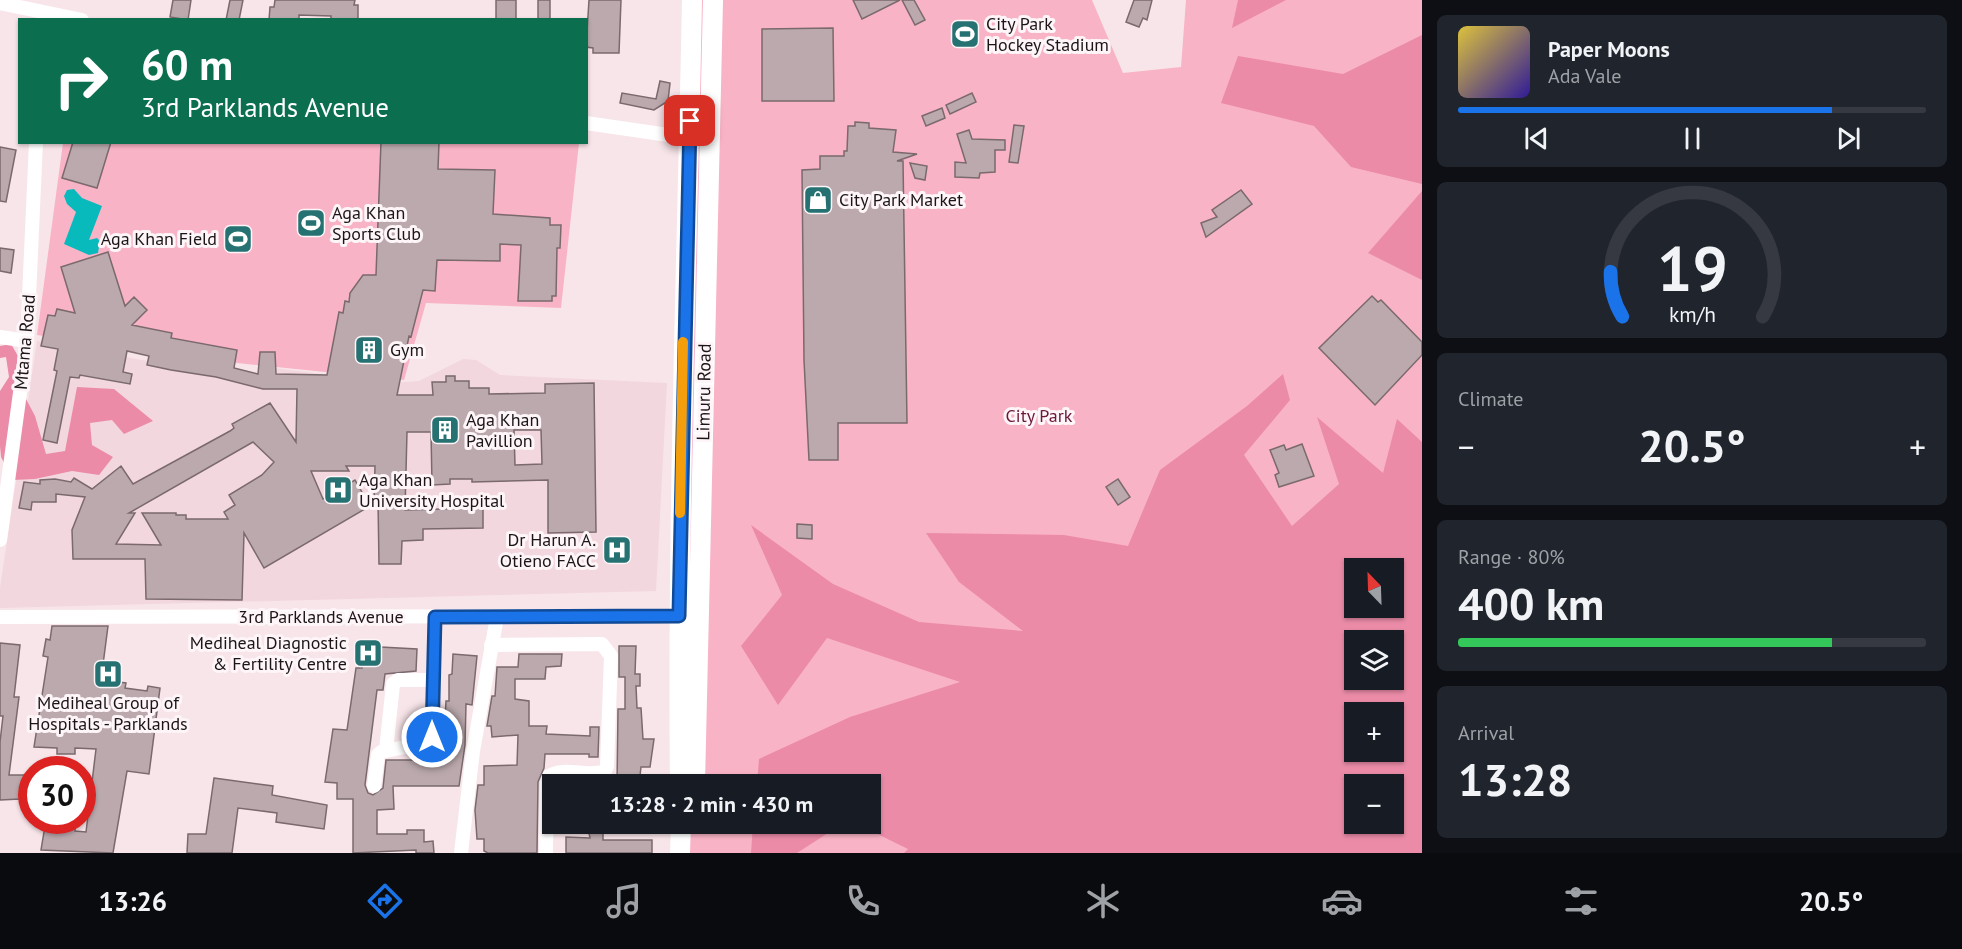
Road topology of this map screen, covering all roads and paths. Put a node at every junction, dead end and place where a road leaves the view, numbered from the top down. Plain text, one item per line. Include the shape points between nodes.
1 (692, 0) edge
2 (713, 0) edge
3 (0, 3) edge
4 (39, 10) edge
5 (73, 18) edge
6 (588, 123) edge
7 (689, 138) junction
8 (36, 144) edge
9 (0, 337) edge
10 (27, 341) junction
11 (0, 540) edge
12 (679, 616) junction
13 (0, 617) edge
14 (435, 617) junction
15 (497, 617) junction
16 (698, 617) junction
17 (491, 645) junction
18 (432, 680) junction
19 (387, 750) junction
20 (681, 774) edge
21 (695, 774) edge
22 (374, 786) dead end
23 (681, 834) edge
24 (694, 834) edge
25 (461, 853) edge
26 (546, 853) edge
27 (680, 853) edge
28 (693, 853) edge

1 - 7 main road, Limuru Road
2 - 16 main road, Limuru Road
3 - 4 street
4 - 5 street
6 - 7 street
7 - 12 main road, Limuru Road
8 - 10 street, Mtama Road
9 - 10 street
10 - 11 street, Mtama Road
12 - 15 street, 3rd Parklands Avenue
12 - 16 main road
12 - 20 main road, Limuru Road
13 - 14 street, 3rd Parklands Avenue
14 - 15 street, 3rd Parklands Avenue
14 - 18 street
15 - 17 street
16 - 21 main road, Limuru Road
17 - 25 street
17 - 26 street via 602,644 611,656 607,766 597,774 559,772 549,776
18 - 19 street via 432,737 424,744
18 - 19 street via 398,680 393,684
19 - 22 street via 378,755
23 - 27 main road
24 - 28 main road

